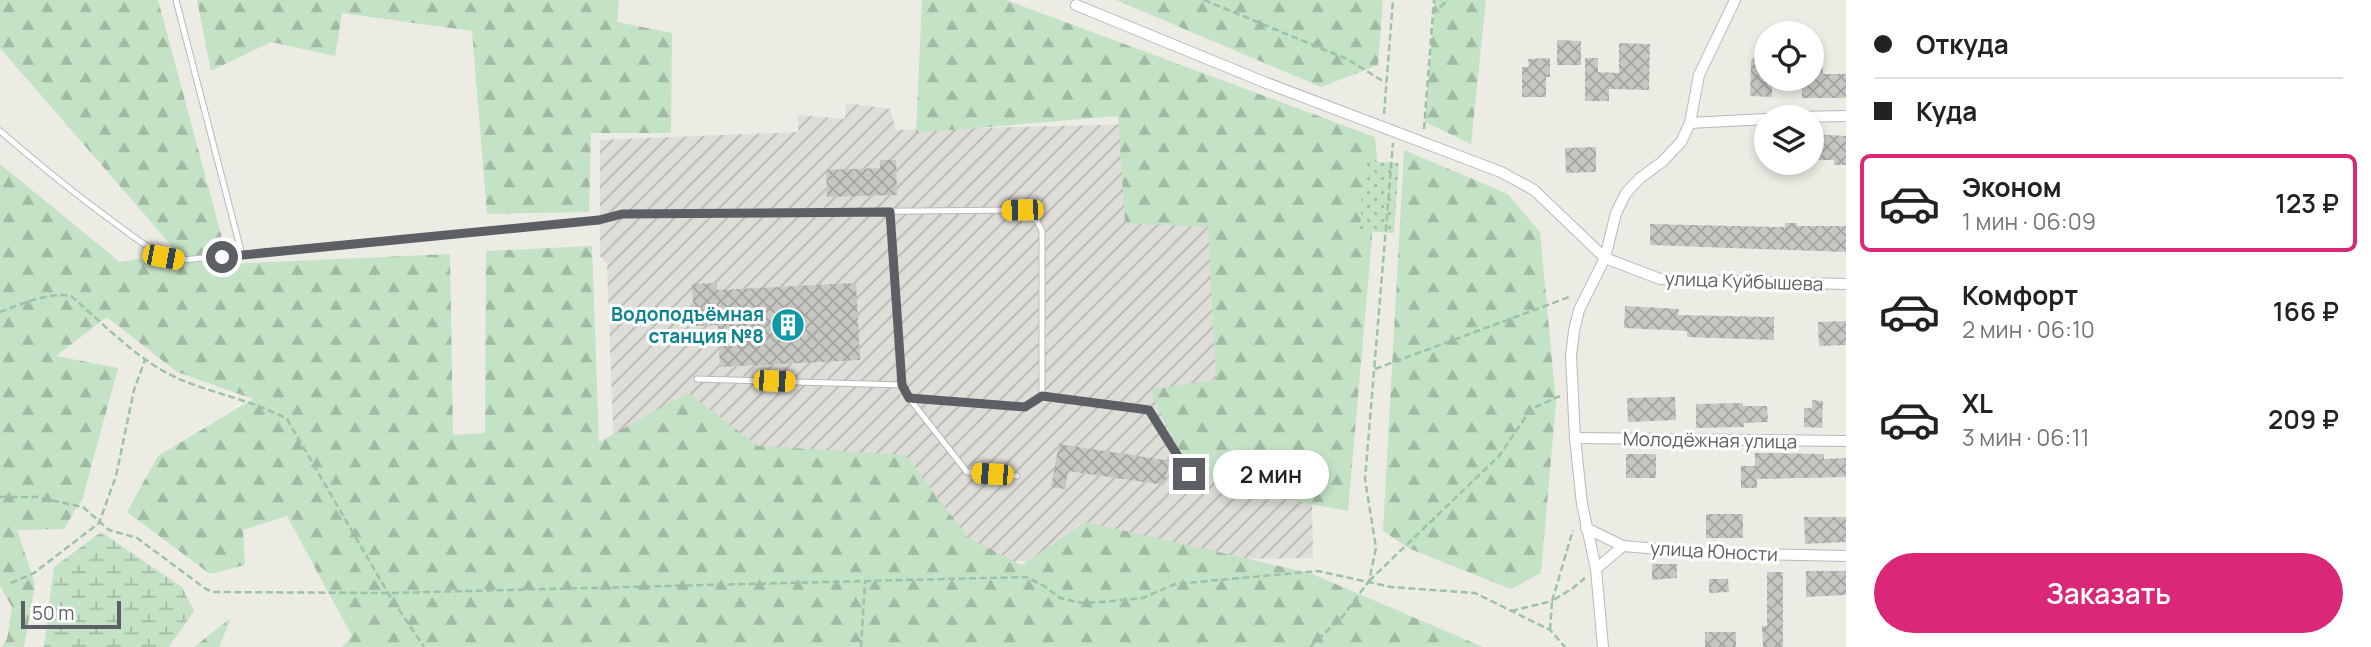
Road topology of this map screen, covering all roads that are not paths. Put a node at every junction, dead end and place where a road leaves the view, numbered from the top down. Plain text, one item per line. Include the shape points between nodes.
1 (176, 0) edge
2 (1735, 0) edge
3 (1076, 5) dead end
4 (1824, 116) edge
5 (1846, 116) edge
6 (1754, 120) edge
7 (1690, 123) junction
8 (0, 131) edge
9 (890, 212) junction
10 (242, 255) junction
11 (1605, 258) junction
12 (1846, 284) edge
13 (697, 379) dead end
14 (902, 385) junction
15 (1042, 396) junction
16 (909, 398) junction
17 (1575, 438) junction
18 (1846, 441) edge
19 (1189, 474) dead end
20 (1017, 475) dead end
21 (1580, 528) junction
22 (1623, 546) junction
23 (1846, 556) edge
24 (1596, 569) junction
25 (1603, 647) edge

1 - 10 lane
2 - 7 street via 1699,75
3 - 11 street via 1501,172 1534,190
4 - 5 street
6 - 7 street
7 - 11 street via 1681,142 1626,193
8 - 10 lane via 68,189 163,257
9 - 10 lane via 622,214
9 - 14 lane
9 - 15 lane via 1022,210 1037,221 1042,230
11 - 12 street, улица Куйбышева via 1660,279
11 - 17 street via 1574,331
13 - 14 lane
14 - 16 lane
15 - 16 lane via 1025,407
15 - 19 lane via 1149,410
16 - 20 lane via 967,472
17 - 18 street, Молодёжная улица
17 - 21 street
21 - 22 street, улица Юности
21 - 24 street
22 - 23 street, улица Юности
22 - 24 street
24 - 25 street

